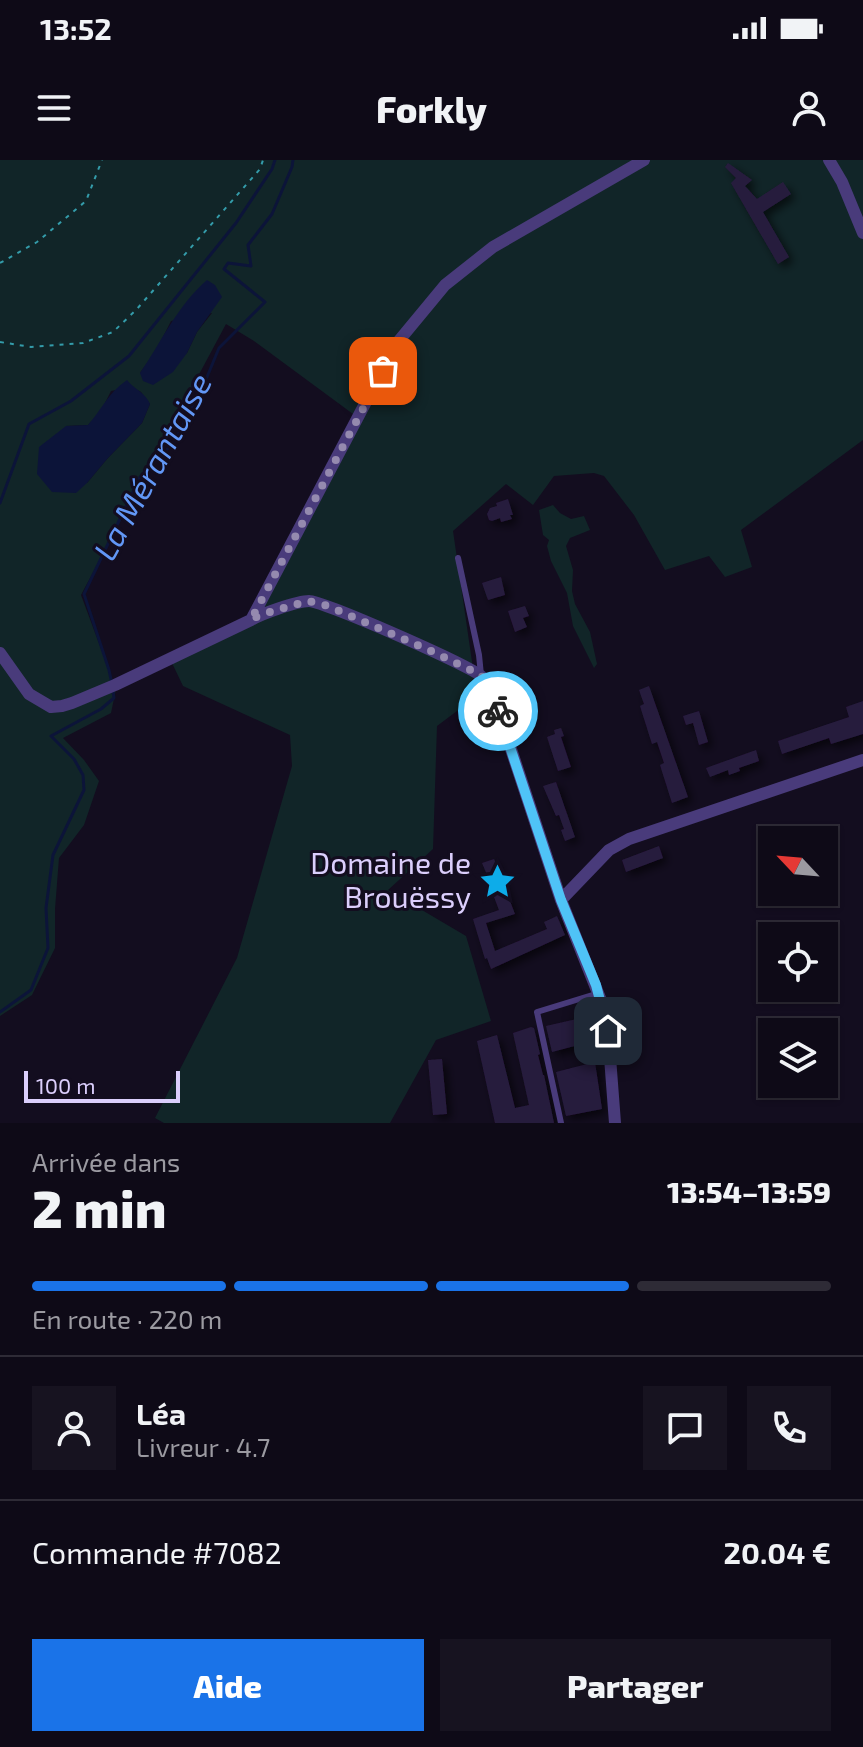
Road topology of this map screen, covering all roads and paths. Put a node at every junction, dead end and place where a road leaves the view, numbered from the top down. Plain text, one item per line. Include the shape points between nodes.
1 (102, 160) edge
2 (263, 160) edge
3 (644, 160) edge
4 (829, 160) edge
5 (863, 233) edge
6 (0, 263) edge
7 (0, 342) edge
8 (458, 558) dead end
9 (251, 620) junction
10 (0, 653) edge
11 (481, 675) junction
12 (863, 760) edge
13 (561, 900) junction
14 (599, 993) junction
15 (561, 1123) edge
16 (615, 1123) edge

1 - 6 path via 86,201 37,242
2 - 7 path via 203,235 113,332 83,343 31,347
3 - 9 street via 493,247 445,285 397,343
4 - 5 street
8 - 11 lane
9 - 10 street via 72,703 51,707 29,694
9 - 11 street via 308,601
11 - 13 street via 500,716
12 - 13 street via 616,845
13 - 14 street
14 - 15 lane via 537,1012
14 - 16 street via 608,1031

